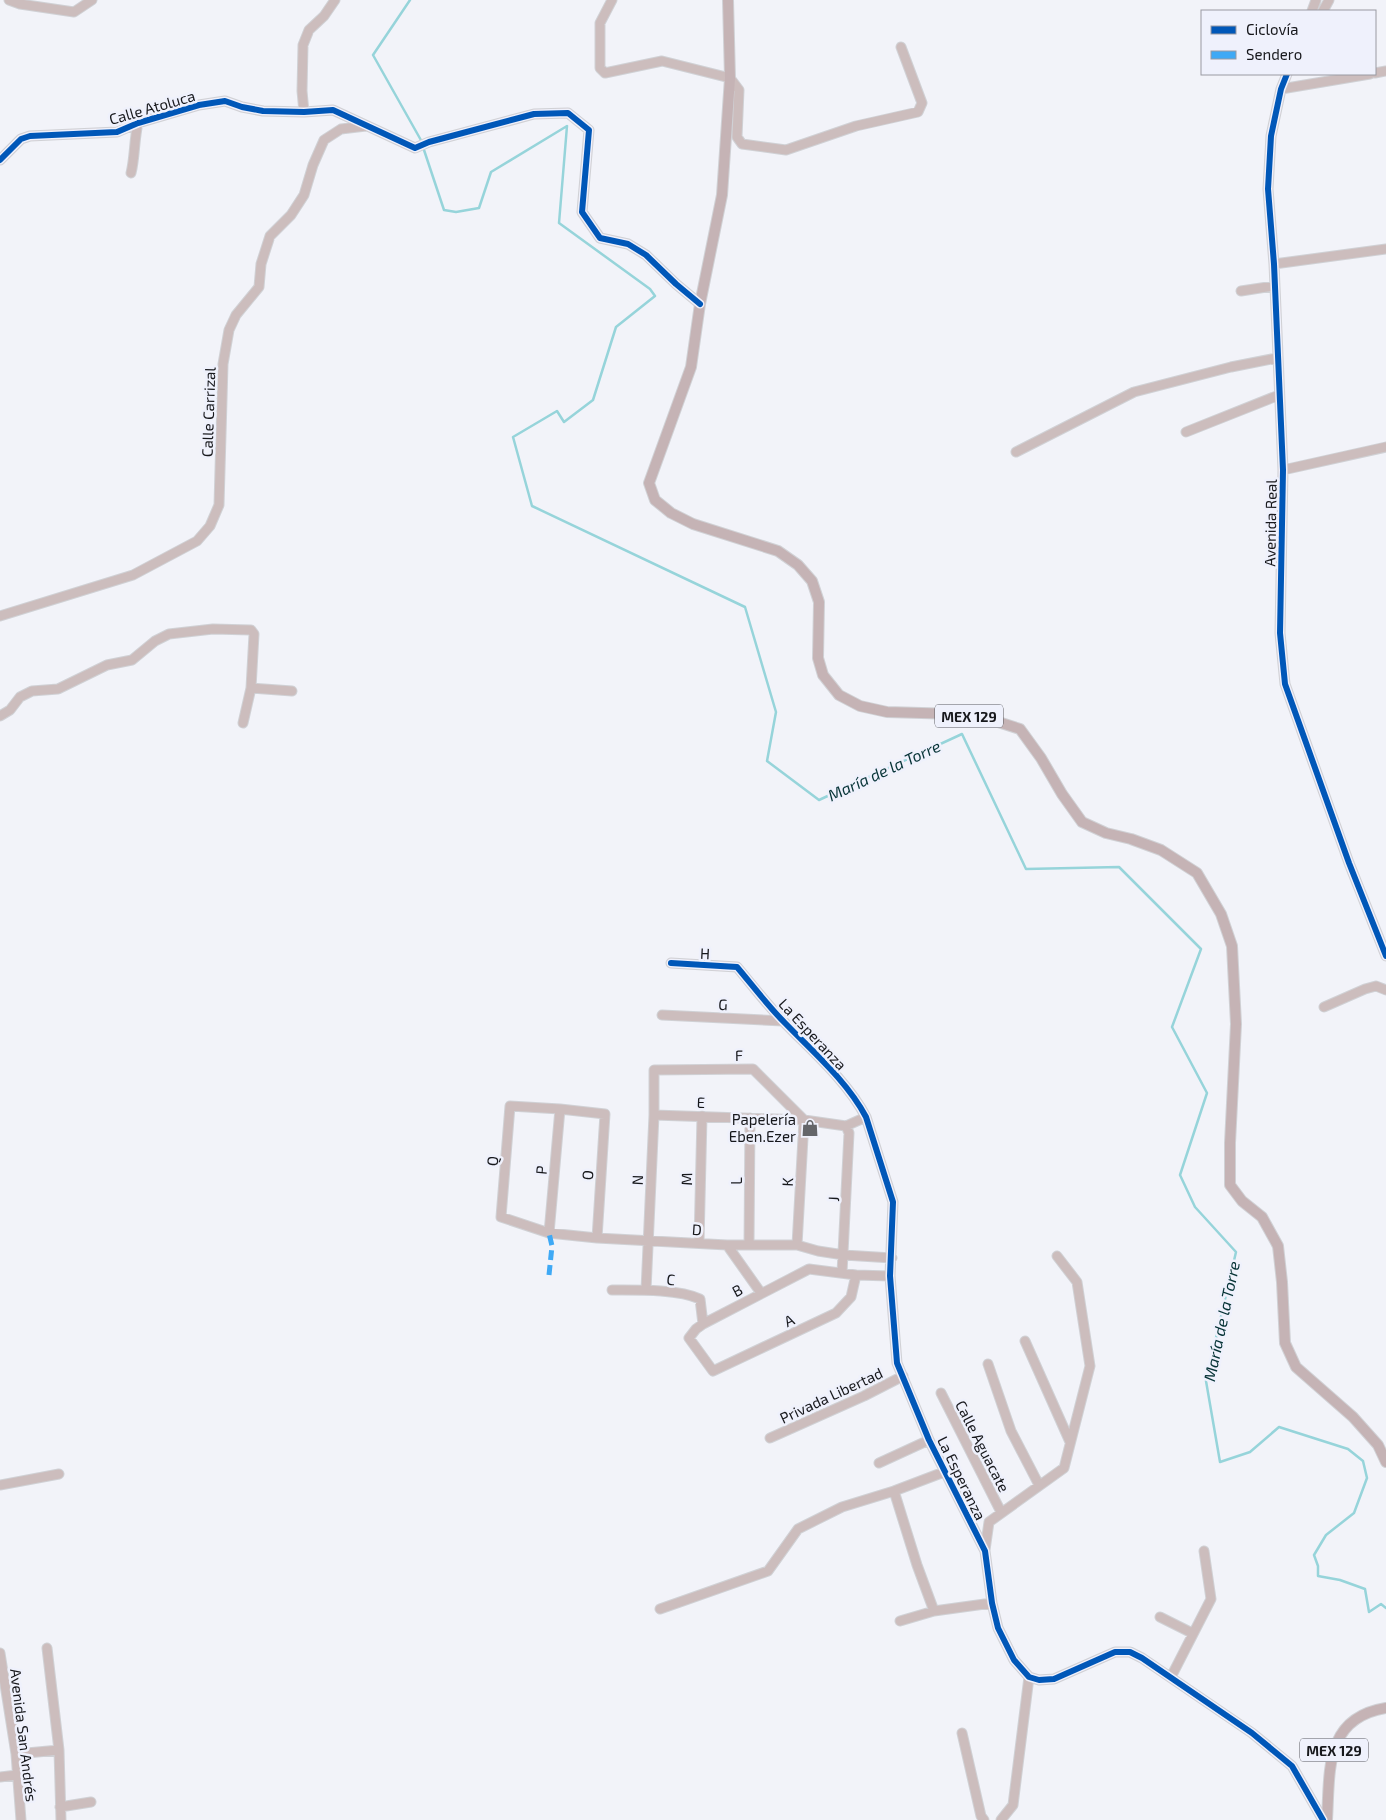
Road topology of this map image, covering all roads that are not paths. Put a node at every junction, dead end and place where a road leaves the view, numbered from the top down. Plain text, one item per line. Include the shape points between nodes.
1 (9, 0) edge
2 (92, 0) edge
3 (335, 0) edge
4 (612, 0) edge
5 (728, 0) edge
6 (901, 47) dead end
7 (1287, 75) edge
8 (1364, 75) edge
9 (730, 78) junction
10 (1281, 89) junction
11 (304, 112) junction
12 (138, 123) junction
13 (366, 126) junction
14 (0, 160) edge
15 (131, 174) dead end
16 (1386, 249) edge
17 (1274, 264) junction
18 (1274, 286) junction
19 (1241, 291) dead end
20 (700, 304) junction
21 (1277, 358) junction
22 (1279, 395) junction
23 (1186, 432) dead end
24 (1386, 447) edge
25 (1016, 452) dead end
26 (1284, 470) junction
27 (0, 616) edge
28 (251, 688) junction
29 (292, 691) dead end
30 (0, 716) edge
31 (244, 723) dead end
32 (1386, 956) edge
33 (671, 963) dead end
34 (737, 967) joint
35 (1386, 990) edge
36 (1324, 1006) dead end
37 (662, 1014) dead end
38 (783, 1021) junction
39 (654, 1070) joint
40 (560, 1109) junction
41 (654, 1114) junction
42 (702, 1116) junction
43 (866, 1117) junction
44 (750, 1118) junction
45 (804, 1120) junction
46 (846, 1126) junction
47 (501, 1218) joint
48 (549, 1233) junction
49 (597, 1238) junction
50 (649, 1240) junction
51 (699, 1243) junction
52 (727, 1245) junction
53 (749, 1245) junction
54 (797, 1245) junction
55 (844, 1255) junction
56 (1057, 1256) dead end
57 (892, 1258) junction
58 (842, 1273) junction
59 (856, 1274) junction
60 (890, 1276) junction
61 (612, 1290) dead end
62 (646, 1290) junction
63 (760, 1293) junction
64 (703, 1324) junction
65 (1026, 1341) dead end
66 (988, 1364) dead end
67 (713, 1371) joint
68 (903, 1376) junction
69 (941, 1393) dead end
70 (770, 1438) dead end
71 (929, 1440) junction
72 (1070, 1442) junction
73 (1386, 1462) edge
74 (879, 1463) dead end
75 (944, 1472) junction
76 (59, 1474) dead end
77 (0, 1485) edge
78 (1039, 1485) junction
79 (894, 1492) junction
80 (1001, 1512) junction
81 (985, 1550) junction
82 (1204, 1551) dead end
83 (992, 1603) junction
84 (660, 1609) dead end
85 (934, 1611) junction
86 (1160, 1617) dead end
87 (900, 1621) dead end
88 (1192, 1633) junction
89 (48, 1648) dead end
90 (0, 1653) edge
91 (1029, 1677) junction
92 (1171, 1678) junction
93 (1386, 1708) edge
94 (962, 1733) dead end
95 (59, 1750) junction
96 (16, 1754) junction
97 (18, 1776) junction
98 (0, 1777) edge
99 (91, 1802) dead end
100 (60, 1807) junction
101 (20, 1820) edge
102 (61, 1820) edge
103 (984, 1820) edge
104 (1001, 1820) edge
105 (1323, 1820) edge
106 (1327, 1820) edge

1 - 2 street via 74,12
3 - 11 street via 309,30 303,44
4 - 9 street via 600,23 600,68 605,72 662,61
5 - 9 main road, MEX 129
6 - 9 street via 922,103 918,112 856,126 786,150 742,144 737,137 739,90
7 - 10 street, Avenida Real
8 - 10 street
9 - 20 main road, MEX 129 via 722,195
10 - 17 street, Avenida Real via 1271,136 1268,189
11 - 12 street, Calle Atoluca via 242,107 225,101
11 - 13 street, Calle Atoluca via 333,110
12 - 14 street, Calle Atoluca via 117,132 30,136 21,139
12 - 15 street
13 - 20 street, Calle Atoluca via 416,148 534,114 568,113 589,130 582,212 600,238 628,244 646,255
13 - 27 street, Calle Carrizal via 341,129 324,140 304,195 291,215 270,236 261,264 259,288 228,330 223,364 219,505 210,526 197,541 133,575
16 - 17 street
17 - 18 street, Avenida Real
18 - 19 street
18 - 21 street, Avenida Real
20 - 73 main road, MEX 129 via 691,367 649,483 655,500 671,514 778,551 798,565 812,581 818,602 818,658 822,676 839,695 860,706 887,712 956,714 1020,729 1082,822 1161,850 1197,873 1220,914 1232,946 1236,1024 1230,1185 1242,1201 1262,1217 1278,1246 1285,1343 1296,1368 1353,1417 1378,1445
21 - 22 street, Avenida Real
21 - 25 street via 1134,392
22 - 23 street
22 - 26 street, Avenida Real
24 - 26 street
26 - 32 street, Avenida Real via 1280,633 1285,684
28 - 29 street
28 - 30 street via 254,634 251,630 213,629 169,634 132,660 107,665 58,689 32,691 20,697 10,710
28 - 31 street
33 - 34 street, H
34 - 38 street, La Esperanza
35 - 36 street via 1376,986
37 - 38 street, G
38 - 43 street, La Esperanza via 831,1070
39 - 41 street, N
39 - 45 street, F via 754,1069
40 - 47 street, Q via 510,1106
40 - 48 street, P
40 - 49 street, O via 605,1114
41 - 42 street, E
41 - 50 street, N
42 - 44 street, E
42 - 51 street, M
43 - 46 street
43 - 57 street, La Esperanza via 893,1202
44 - 45 street, E
44 - 53 street, L
45 - 46 street, E
45 - 54 street, K
46 - 55 street, J via 849,1133
47 - 48 street, D
48 - 49 street, D
49 - 50 street, D
50 - 51 street, D
50 - 62 street, N
51 - 52 street, D
52 - 53 street, D
52 - 63 street
53 - 54 street, D
54 - 55 street, D
55 - 57 street, D
55 - 58 street, J
56 - 72 street via 1077,1282 1090,1366
57 - 60 street, La Esperanza
58 - 59 street
58 - 63 street, B via 809,1269
59 - 60 street
59 - 67 street, A via 851,1297 836,1313
60 - 68 street, La Esperanza via 897,1363
61 - 62 street, C
62 - 64 street, C via 692,1295 700,1299
63 - 64 street, B
64 - 67 street, B via 689,1338
65 - 72 street
66 - 78 street via 1010,1431
68 - 70 street, Privada Libertad
68 - 71 street, La Esperanza
69 - 80 street, Calle Aguacate
71 - 74 street
71 - 75 street, La Esperanza
72 - 78 street via 1064,1468
75 - 79 street
75 - 81 street, La Esperanza
76 - 77 street
78 - 80 street
79 - 84 street via 842,1508 798,1529 768,1571
79 - 85 street
80 - 81 street via 989,1522
81 - 83 street, La Esperanza
82 - 88 street via 1211,1599
83 - 85 street
83 - 91 street, La Esperanza via 998,1628 1014,1660
85 - 87 street
86 - 88 street
88 - 92 street
89 - 95 street
90 - 96 street, Avenida San Andrés
91 - 92 street via 1054,1679 1116,1652 1130,1652
91 - 104 street via 1013,1805
92 - 105 street via 1252,1733 1292,1766
93 - 106 main road, MEX 129 via 1359,1718 1337,1740 1331,1758
94 - 103 street
95 - 96 street
95 - 100 street
96 - 97 street, Avenida San Andrés
97 - 98 street
97 - 101 street, Avenida San Andrés
99 - 100 street
100 - 102 street

